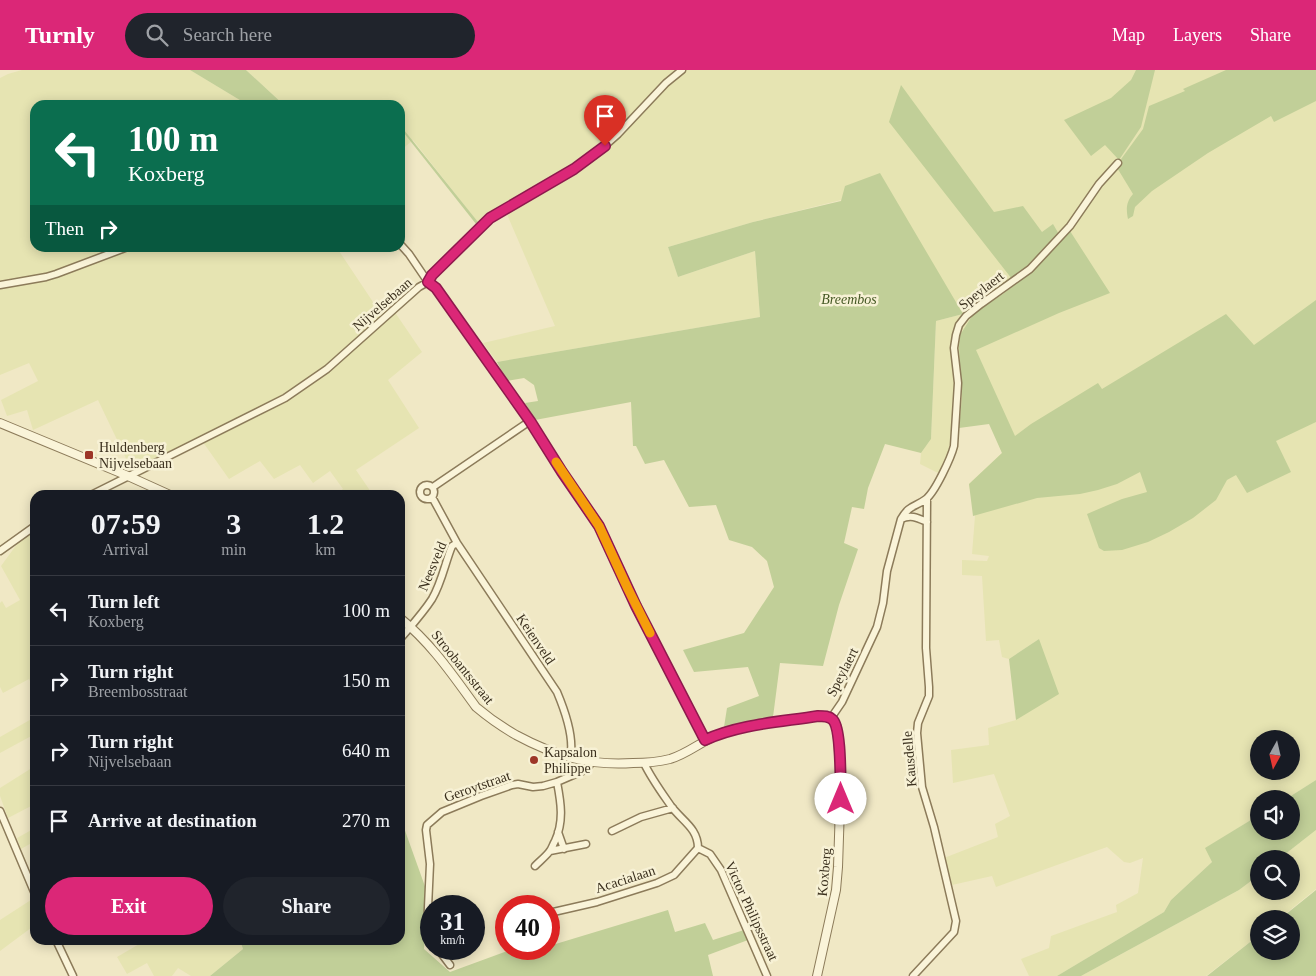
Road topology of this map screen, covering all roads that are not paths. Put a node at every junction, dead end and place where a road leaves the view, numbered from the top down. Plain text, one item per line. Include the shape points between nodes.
1 (682, 70) edge
2 (1118, 163) dead end
3 (405, 250) edge
4 (114, 252) edge
5 (428, 282) junction
6 (0, 285) edge
7 (530, 421) junction
8 (0, 423) edge
9 (128, 476) junction
10 (433, 487) junction
11 (101, 490) edge
12 (159, 490) edge
13 (432, 498) junction
14 (927, 498) junction
15 (901, 519) junction
16 (927, 522) junction
17 (30, 530) edge
18 (457, 543) junction
19 (0, 551) edge
20 (405, 622) edge
21 (411, 626) junction
22 (405, 634) edge
23 (831, 718) junction
24 (705, 740) junction
25 (570, 758) junction
26 (591, 763) junction
27 (644, 763) junction
28 (557, 782) junction
29 (673, 808) junction
30 (0, 811) edge
31 (612, 831) dead end
32 (558, 832) junction
33 (586, 844) dead end
34 (698, 848) junction
35 (564, 849) junction
36 (550, 851) junction
37 (535, 866) dead end
38 (30, 882) edge
39 (429, 895) edge
40 (560, 910) edge
41 (58, 945) edge
42 (446, 960) edge
43 (450, 965) dead end
44 (73, 976) edge
45 (768, 976) edge
46 (817, 976) edge
47 (912, 976) edge

1 - 5 street, Nijvelsebaan via 592,156 490,218
2 - 14 street, Speylaert via 1070,226 1030,269 981,304 959,325 954,348 958,383 954,446
3 - 5 street
4 - 6 street via 46,277
5 - 7 street via 436,288
5 - 9 street, Nijvelsebaan via 327,369 285,398
7 - 10 street, Neesveld
7 - 24 street via 599,526
8 - 9 street
9 - 11 street, Nijvelsebaan
9 - 12 street
10 - 13 street
10 - 13 street, Neesveld via 428,484 420,489 421,496
13 - 18 street, Neesveld
14 - 15 street, Speylaert via 911,507
14 - 16 street
15 - 16 street via 913,516
15 - 23 street, Speylaert via 887,570 878,627
16 - 47 street, Kausdelle via 929,696 917,739 922,787 956,925 954,932
17 - 19 street
18 - 21 street, Neesveld via 452,546 432,598
18 - 25 street, Keienveld via 557,692 572,746
20 - 21 street, Stroobantsstraat
21 - 22 street, Neesveld
21 - 25 street, Stroobantsstraat via 484,714 526,740
23 - 24 street via 818,716 740,728
23 - 46 street, Koxberg via 837,727 840,762 839,858 836,890
24 - 27 street via 680,755
25 - 26 street, Stroobantsstraat
26 - 27 street
26 - 28 street, Geroytstraat via 587,769
27 - 29 street, Victor Philipsstraat
28 - 32 street via 561,812
28 - 39 street, Geroytstraat via 534,787 518,784 504,787 442,812 427,825
29 - 31 street via 641,816
29 - 34 street, Victor Philipsstraat via 692,829
30 - 38 street
32 - 35 street
32 - 36 street
33 - 35 street
34 - 40 street, Acacialaan via 674,876 597,902
34 - 45 street, Victor Philipsstraat via 710,854 721,870
35 - 36 street
36 - 37 street
41 - 44 street
42 - 43 street

